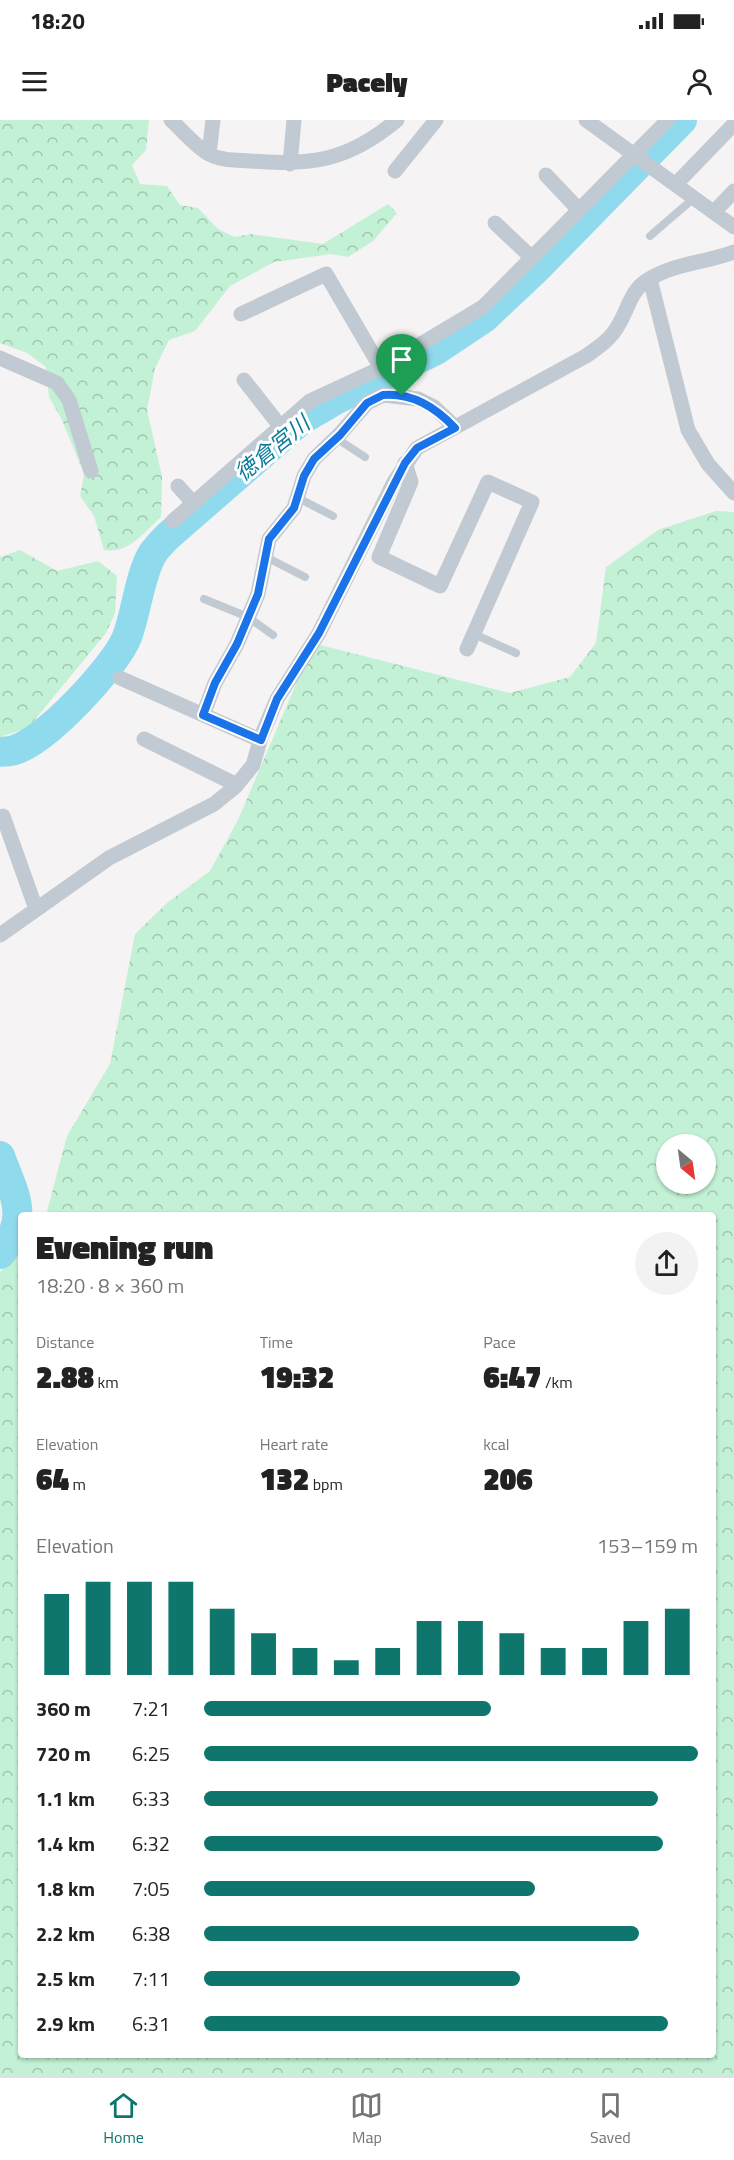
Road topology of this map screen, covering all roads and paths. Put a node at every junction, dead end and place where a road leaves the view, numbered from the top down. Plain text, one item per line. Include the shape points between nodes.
1 (171, 120) edge
2 (213, 120) edge
3 (294, 120) edge
4 (397, 120) edge
5 (436, 120) edge
6 (586, 120) edge
7 (668, 120) edge
8 (734, 124) edge
9 (376, 127) edge
10 (209, 154) junction
11 (634, 154) junction
12 (290, 164) junction
13 (395, 171) dead end
14 (546, 174) dead end
15 (676, 184) junction
16 (734, 191) edge
17 (694, 198) junction
18 (579, 210) junction
19 (714, 212) junction
20 (495, 223) dead end
21 (734, 227) edge
22 (650, 236) dead end
23 (734, 252) edge
24 (532, 258) junction
25 (650, 279) junction
26 (241, 314) dead end
27 (0, 358) edge
28 (381, 368) junction
29 (244, 381) dead end
30 (280, 426) junction
31 (455, 428) junction
32 (336, 438) junction
33 (365, 457) dead end
34 (405, 463) junction
35 (91, 471) dead end
36 (178, 486) dead end
37 (734, 494) edge
38 (298, 498) junction
39 (193, 503) junction
40 (333, 516) dead end
41 (173, 521) dead end
42 (264, 556) junction
43 (305, 577) dead end
44 (204, 599) dead end
45 (248, 617) junction
46 (474, 634) junction
47 (273, 635) dead end
48 (467, 650) dead end
49 (516, 653) dead end
50 (120, 678) dead end
51 (203, 715) junction
52 (144, 739) dead end
53 (261, 740) junction
54 (237, 785) junction
55 (3, 816) dead end
56 (36, 909) junction
57 (0, 935) edge

1 - 10 street
2 - 10 street
3 - 12 street
4 - 9 street
5 - 13 street
6 - 11 street
7 - 11 street
8 - 15 street
9 - 12 street via 346,152 315,162
10 - 12 street via 222,159
11 - 15 street
11 - 18 street
14 - 18 street
15 - 17 street
16 - 19 street
17 - 19 street
17 - 22 lane
18 - 24 street
19 - 21 street
20 - 24 street
23 - 25 street via 682,265
24 - 28 street via 483,308
25 - 31 street via 631,298 604,344
25 - 37 street via 688,430 708,464
26 - 28 street via 326,274
27 - 35 street via 57,383 69,400
28 - 30 street via 310,400
29 - 30 street
30 - 39 street
31 - 32 street via 434,407 418,399 383,395 367,403
31 - 34 street via 417,448
32 - 33 lane
32 - 38 street via 314,459
34 - 46 street via 411,482 379,557 440,586 488,482 532,502
34 - 53 street via 319,633 277,699
36 - 39 street
38 - 40 lane
38 - 42 street via 290,517 269,539
39 - 41 street
42 - 43 lane
42 - 45 street via 259,590
44 - 45 lane
45 - 47 lane
45 - 51 street
46 - 48 street
46 - 49 lane
50 - 51 street
51 - 53 street
52 - 54 street
53 - 54 street via 253,765
54 - 56 street via 214,804 109,858
55 - 56 street
56 - 57 street

